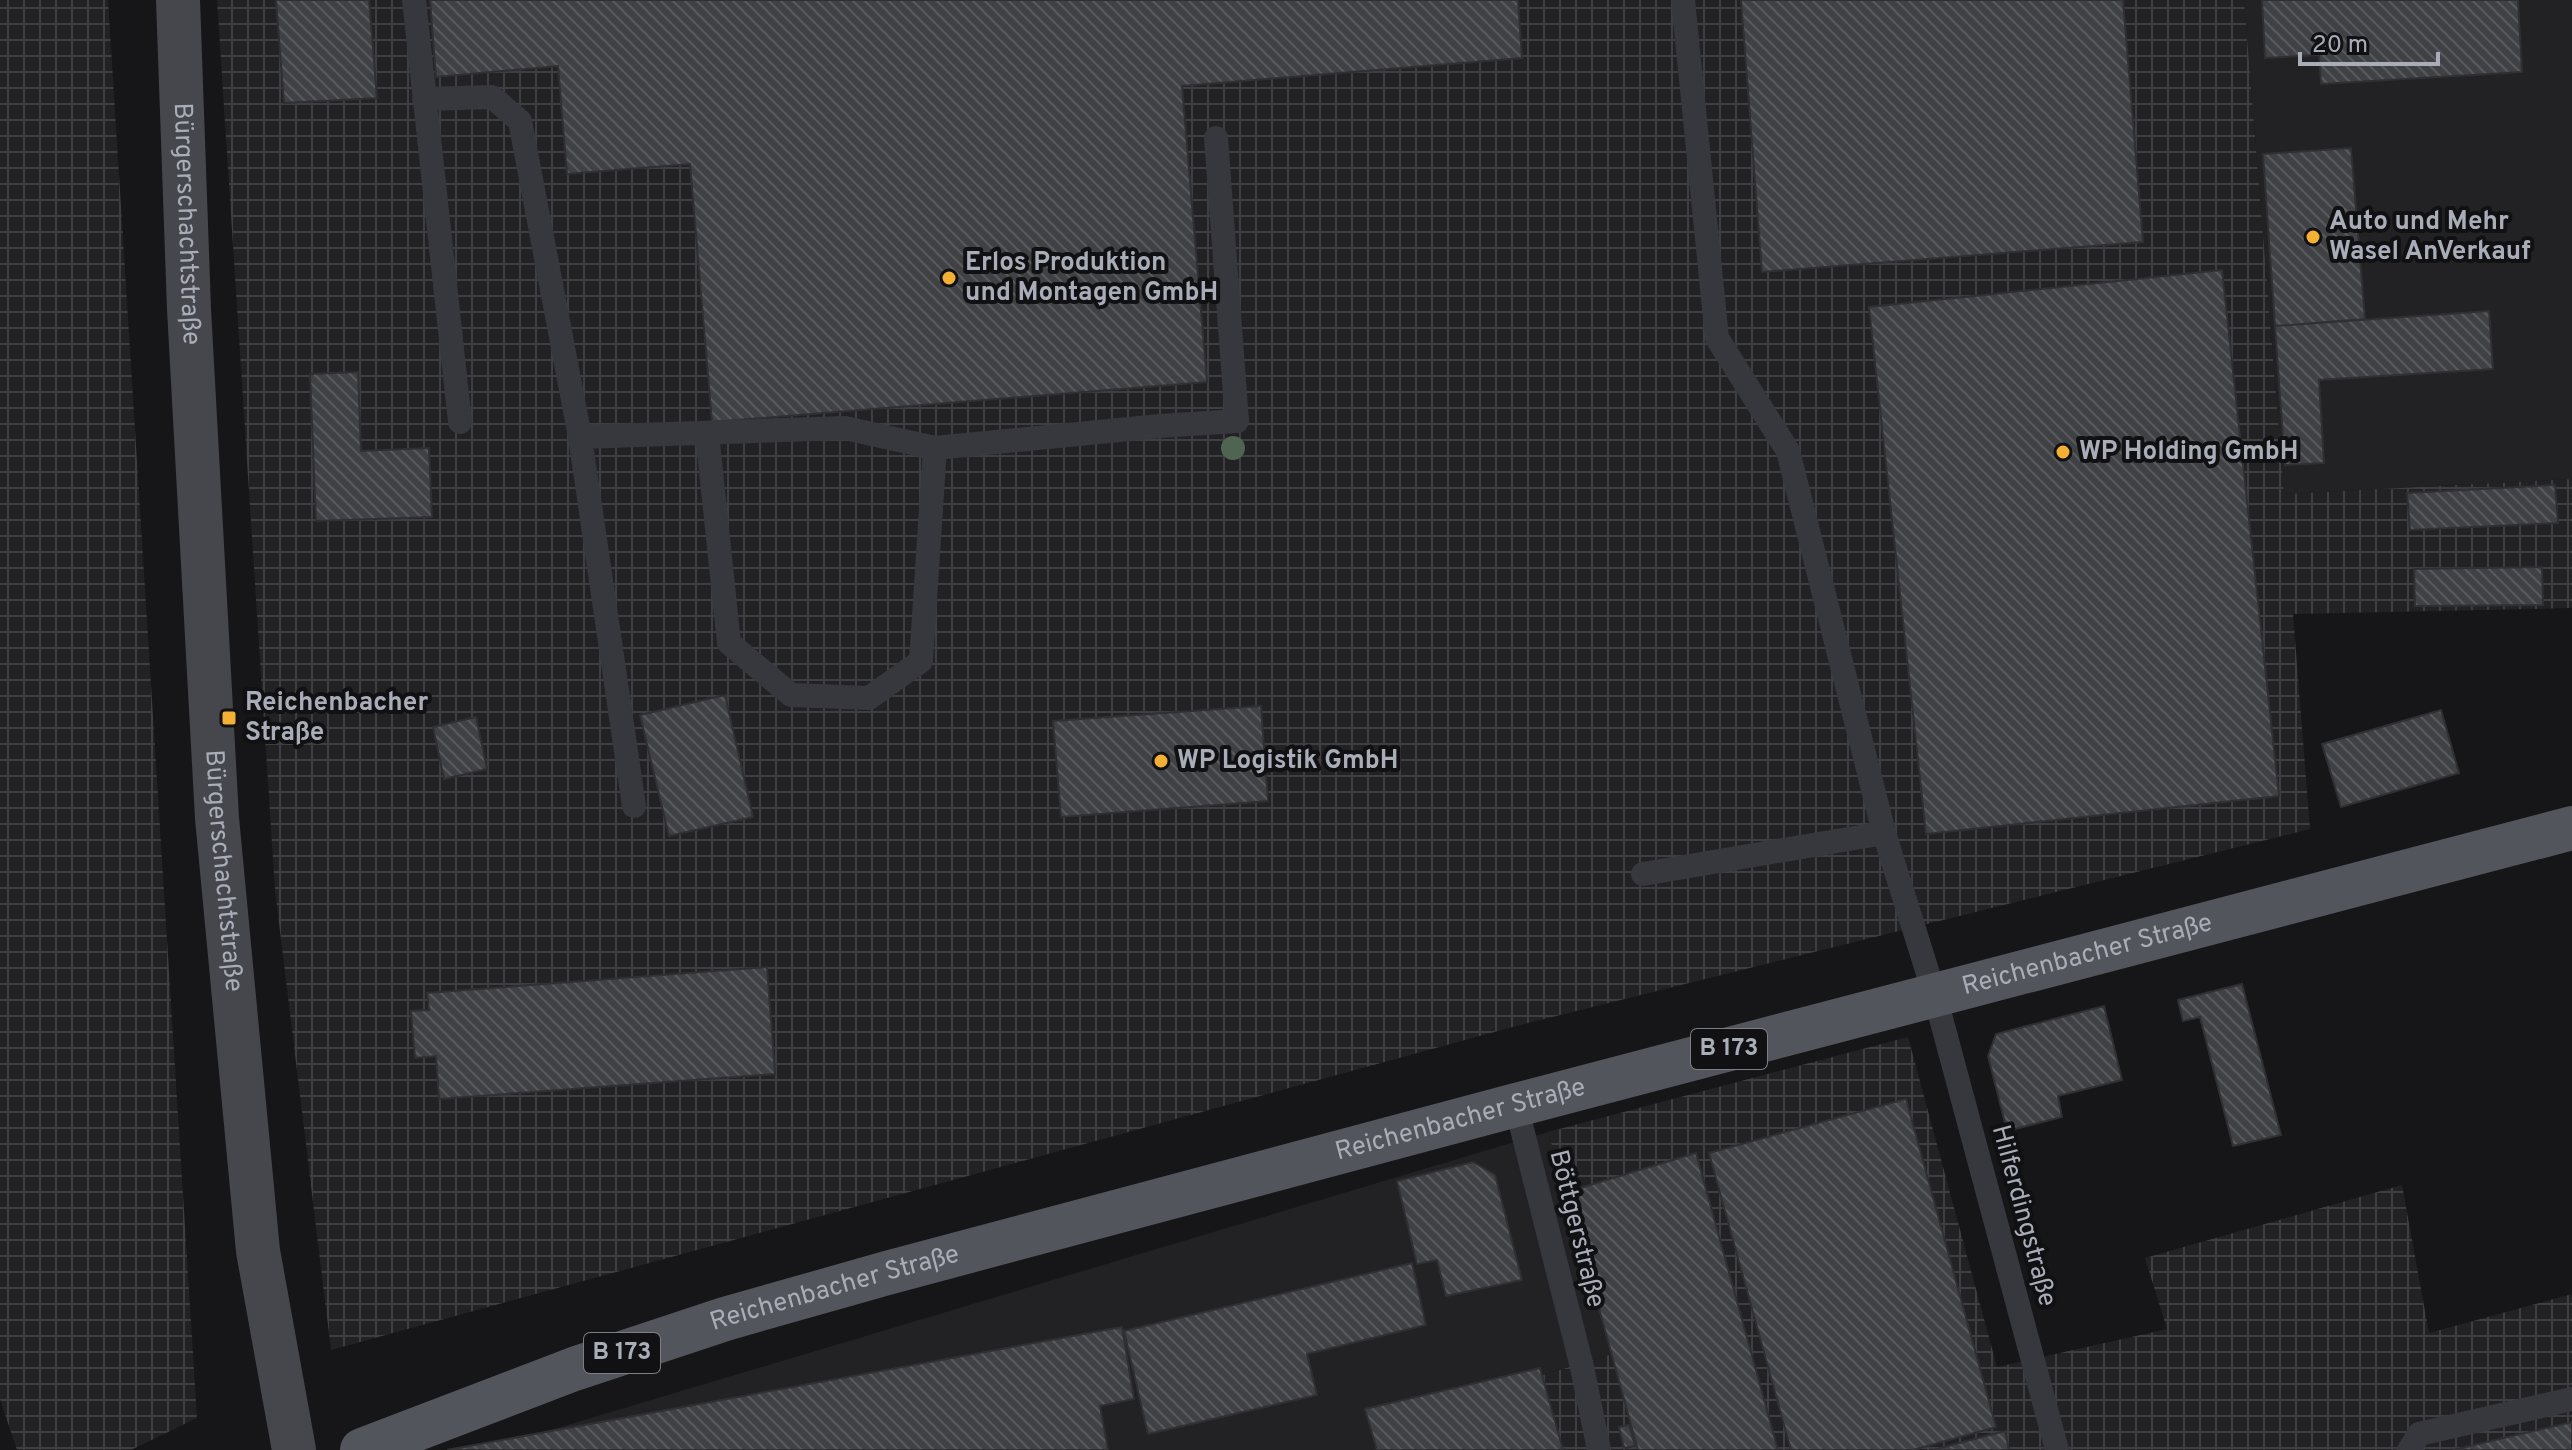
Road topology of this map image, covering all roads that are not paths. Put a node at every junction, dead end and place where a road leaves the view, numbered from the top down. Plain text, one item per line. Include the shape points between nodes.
1 (178, 0) edge
2 (414, 0) edge
3 (1683, 0) edge
4 (424, 99) junction
5 (1216, 138) dead end
6 (460, 422) dead end
7 (707, 433) junction
8 (580, 437) junction
9 (935, 448) junction
10 (634, 806) dead end
11 (2572, 828) edge
12 (1884, 833) junction
13 (1643, 874) dead end
14 (1935, 996) junction
15 (1516, 1105) junction
16 (2572, 1399) edge
17 (294, 1450) edge
18 (362, 1450) edge
19 (1599, 1450) edge
20 (2057, 1450) edge
21 (2409, 1450) edge

1 - 17 main road, Bürgerschachtstraße via 217,818 258,1251
2 - 4 lane
3 - 12 lane, Hilferdingstraße via 1717,338 1788,451
4 - 6 lane
4 - 8 lane via 492,97 520,121
5 - 9 lane via 1237,421
7 - 8 lane
7 - 9 lane via 845,428
7 - 9 lane via 729,643 791,695 869,698 921,661
8 - 10 lane
11 - 14 main road, Reichenbacher Straße / B 173
12 - 13 lane
12 - 14 lane, Hilferdingstraße
14 - 15 main road, Reichenbacher Straße / B 173
14 - 20 lane, Hilferdingstraße
15 - 18 main road, Reichenbacher Straße / B 173 via 725,1319 574,1369
15 - 19 lane, Böttgerstraße
16 - 21 lane via 2419,1434

